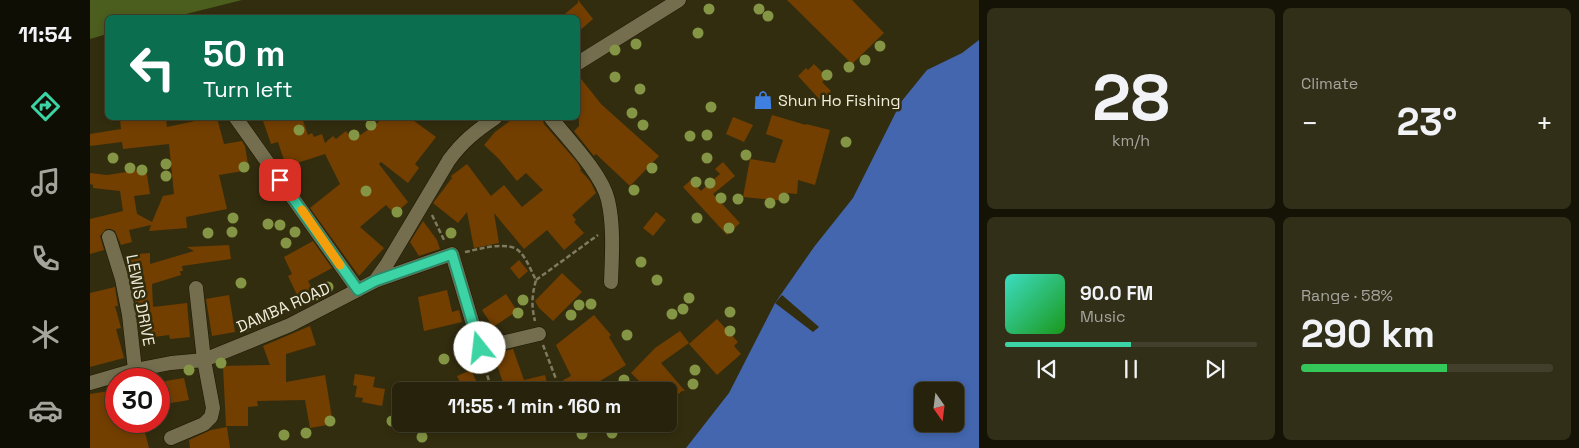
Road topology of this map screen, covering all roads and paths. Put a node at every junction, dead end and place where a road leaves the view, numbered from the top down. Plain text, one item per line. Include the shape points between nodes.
1 (679, 0) edge
2 (580, 62) edge
3 (237, 120) edge
4 (492, 120) edge
5 (553, 120) edge
6 (424, 200) junction
7 (611, 225) junction
8 (109, 237) dead end
9 (452, 254) junction
10 (536, 280) junction
11 (375, 281) junction
12 (611, 282) dead end
13 (196, 288) dead end
14 (358, 290) junction
15 (539, 334) junction
16 (480, 348) junction
17 (204, 360) junction
18 (135, 368) edge
19 (149, 368) edge
20 (105, 379) edge
21 (556, 379) dead end
22 (489, 382) edge
23 (90, 383) edge
24 (171, 438) dead end

1 - 2 street
3 - 14 street
4 - 6 street, DAMBA ROAD via 460,144
5 - 7 street via 601,183 608,200
6 - 9 path
6 - 11 street, DAMBA ROAD
7 - 10 path
7 - 12 street
8 - 18 street, LEWIS DRIVE via 122,279
9 - 10 path via 498,245 517,248
9 - 11 street
9 - 16 street
10 - 15 path via 532,309
11 - 14 street, DAMBA ROAD
13 - 17 street
14 - 17 street, DAMBA ROAD via 290,325
15 - 16 street
15 - 21 path
16 - 22 path
17 - 19 street, DAMBA ROAD
17 - 24 street via 213,408 211,417 204,424
20 - 23 street, DAMBA ROAD

